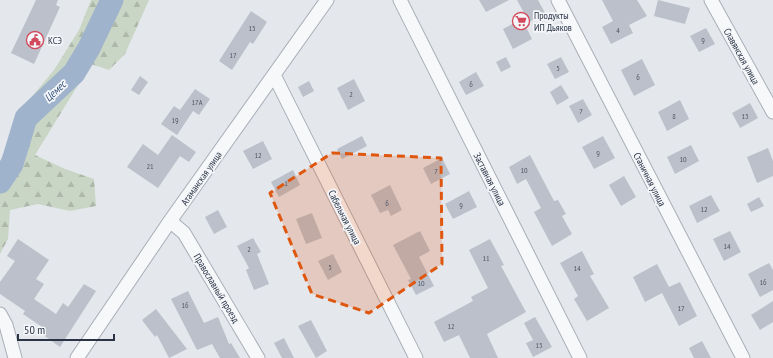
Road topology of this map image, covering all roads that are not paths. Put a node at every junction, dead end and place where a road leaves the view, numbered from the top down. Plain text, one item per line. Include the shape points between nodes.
1 (327, 0) edge
2 (400, 0) edge
3 (558, 0) edge
4 (711, 0) edge
5 (274, 75) junction
6 (773, 112) edge
7 (170, 221) junction
8 (0, 314) edge
9 (15, 358) edge
10 (77, 358) edge
11 (258, 358) edge
12 (416, 358) edge
13 (580, 358) edge
14 (743, 358) edge

1 - 5 street, Атаманская улица
2 - 13 street, Заставная улица
3 - 14 street, Станичная улица
4 - 6 street, Славянская улица
5 - 7 street, Атаманская улица
5 - 12 street, Сабельная улица
7 - 10 street, Атаманская улица
7 - 11 street, Православный проезд via 184,233
8 - 9 street via 6,325

